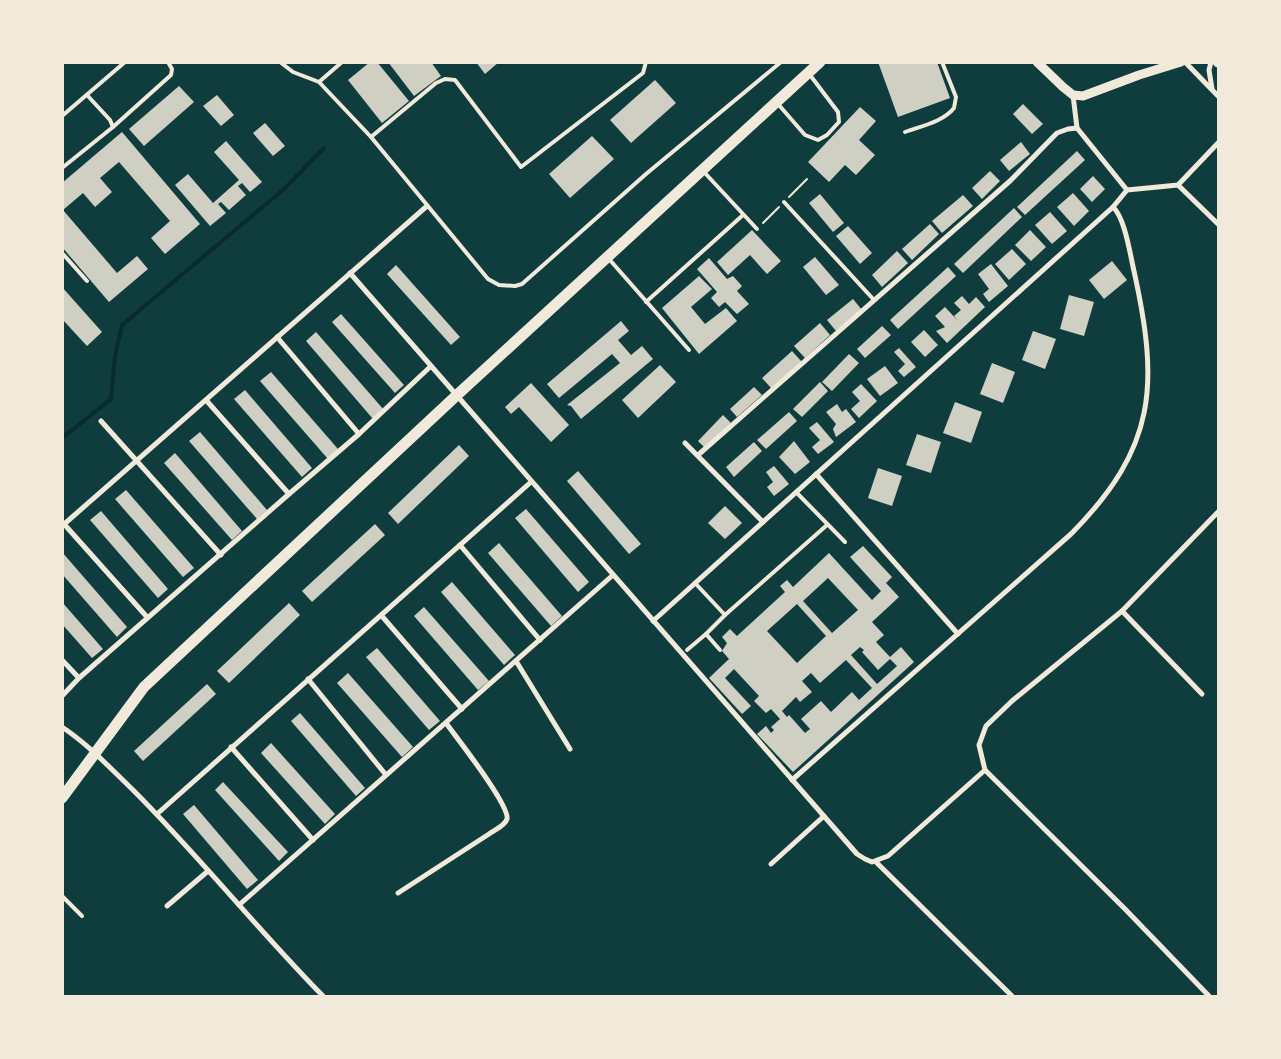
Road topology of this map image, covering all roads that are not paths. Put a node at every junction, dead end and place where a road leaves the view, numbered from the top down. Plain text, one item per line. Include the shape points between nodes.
1 (125, 62) edge
2 (168, 62) edge
3 (280, 62) edge
4 (342, 62) edge
5 (646, 62) edge
6 (781, 62) edge
7 (820, 62) edge
8 (942, 62) edge
9 (1037, 62) edge
10 (1183, 62) edge
11 (1211, 62) edge
12 (808, 74) junction
13 (319, 82) junction
14 (1212, 90) junction
15 (87, 95) junction
16 (1073, 95) junction
17 (1218, 96) edge
18 (777, 102) junction
19 (62, 116) edge
20 (113, 127) junction
21 (1077, 128) junction
22 (905, 132) dead end
23 (371, 137) junction
24 (1218, 143) edge
25 (62, 168) edge
26 (702, 170) junction
27 (1178, 185) junction
28 (1127, 190) junction
29 (784, 202) dead end
30 (427, 206) junction
31 (1112, 207) junction
32 (743, 215) junction
33 (1218, 224) edge
34 (756, 229) dead end
35 (62, 253) edge
36 (608, 257) junction
37 (350, 273) junction
38 (87, 281) dead end
39 (874, 300) junction
40 (646, 302) junction
41 (278, 337) junction
42 (689, 350) dead end
43 (431, 366) junction
44 (457, 395) junction
45 (206, 400) junction
46 (101, 421) dead end
47 (359, 434) junction
48 (685, 443) dead end
49 (698, 455) junction
50 (136, 460) junction
51 (816, 474) junction
52 (531, 482) junction
53 (796, 492) junction
54 (289, 494) junction
55 (1218, 512) edge
56 (763, 522) junction
57 (63, 525) edge
58 (827, 525) junction
59 (845, 542) dead end
60 (460, 545) junction
61 (220, 555) junction
62 (613, 575) junction
63 (695, 583) junction
64 (1122, 611) junction
65 (381, 615) junction
66 (725, 615) junction
67 (147, 617) junction
68 (653, 621) junction
69 (706, 634) junction
70 (958, 634) junction
71 (540, 640) junction
72 (687, 650) dead end
73 (720, 650) dead end
74 (62, 660) edge
75 (516, 661) junction
76 (79, 678) junction
77 (308, 679) junction
78 (1202, 694) dead end
79 (62, 696) edge
80 (462, 709) junction
81 (446, 723) junction
82 (62, 727) edge
83 (232, 747) junction
84 (570, 749) dead end
85 (94, 752) junction
86 (985, 770) junction
87 (386, 775) junction
88 (792, 780) junction
89 (62, 798) edge
90 (156, 814) junction
91 (824, 816) junction
92 (313, 840) junction
93 (876, 862) junction
94 (771, 864) dead end
95 (208, 871) junction
96 (398, 893) dead end
97 (62, 896) edge
98 (239, 905) junction
99 (167, 906) dead end
100 (82, 916) dead end
101 (324, 996) edge
102 (1012, 996) edge
103 (1209, 996) edge

1 - 15 lane
2 - 20 lane via 171,74
3 - 13 lane via 293,72
4 - 13 lane
5 - 23 lane via 643,74 523,167 518,166 456,80 445,79 436,83
6 - 30 lane via 646,174 522,284 499,285 488,279
7 - 12 main road
8 - 22 lane via 956,97 954,108 930,124
9 - 16 street
10 - 14 street
10 - 16 street via 1083,96
11 - 14 street
12 - 18 main road
12 - 18 lane via 838,112 839,122 827,135 818,140 805,135
13 - 23 lane
14 - 17 street
15 - 19 lane
15 - 20 lane
16 - 21 street
18 - 26 main road
20 - 25 lane
21 - 28 street
21 - 39 street via 1057,133 1010,181
23 - 30 lane
24 - 27 street
26 - 32 lane
26 - 36 main road
27 - 28 street
27 - 33 street
28 - 31 street
29 - 39 lane
30 - 37 street
31 - 51 street
31 - 70 street via 1119,214 1129,248 1148,350 1148,394 1138,440 1127,464 1088,517
32 - 34 lane
32 - 40 lane
35 - 38 lane
36 - 40 lane
36 - 44 main road
37 - 41 street
37 - 43 street
39 - 49 street
40 - 42 lane
41 - 45 street
41 - 47 street
43 - 44 street
43 - 47 street
44 - 52 street
44 - 85 main road via 144,687
45 - 50 street
45 - 54 street
46 - 50 street
47 - 54 street
48 - 49 street
49 - 56 street
50 - 57 street
50 - 61 street
51 - 53 street
51 - 70 street
52 - 60 street
52 - 62 street
53 - 56 street
53 - 58 lane
54 - 61 street
55 - 64 street
56 - 63 street
57 - 67 street
58 - 59 lane
58 - 66 lane
60 - 65 street
60 - 71 street
61 - 67 street
62 - 68 street
62 - 71 street
63 - 66 lane
63 - 68 street
64 - 78 street
64 - 86 street via 986,726 979,745
65 - 77 street
65 - 80 street
66 - 69 lane
67 - 76 street
68 - 88 street
69 - 72 lane
69 - 73 lane
70 - 88 street
71 - 75 street
74 - 76 street
75 - 80 street
75 - 84 street
76 - 79 street
77 - 83 street
77 - 87 street
80 - 81 street
81 - 87 street
81 - 96 street via 498,795 507,819
82 - 85 street
83 - 90 street
83 - 92 street
85 - 89 main road
85 - 90 street
86 - 93 street via 888,856
86 - 103 street
87 - 92 street
88 - 91 street
90 - 95 street
91 - 93 street via 857,854
91 - 94 street
92 - 98 street
93 - 102 street
95 - 98 street
95 - 99 street
97 - 100 lane
98 - 101 street

